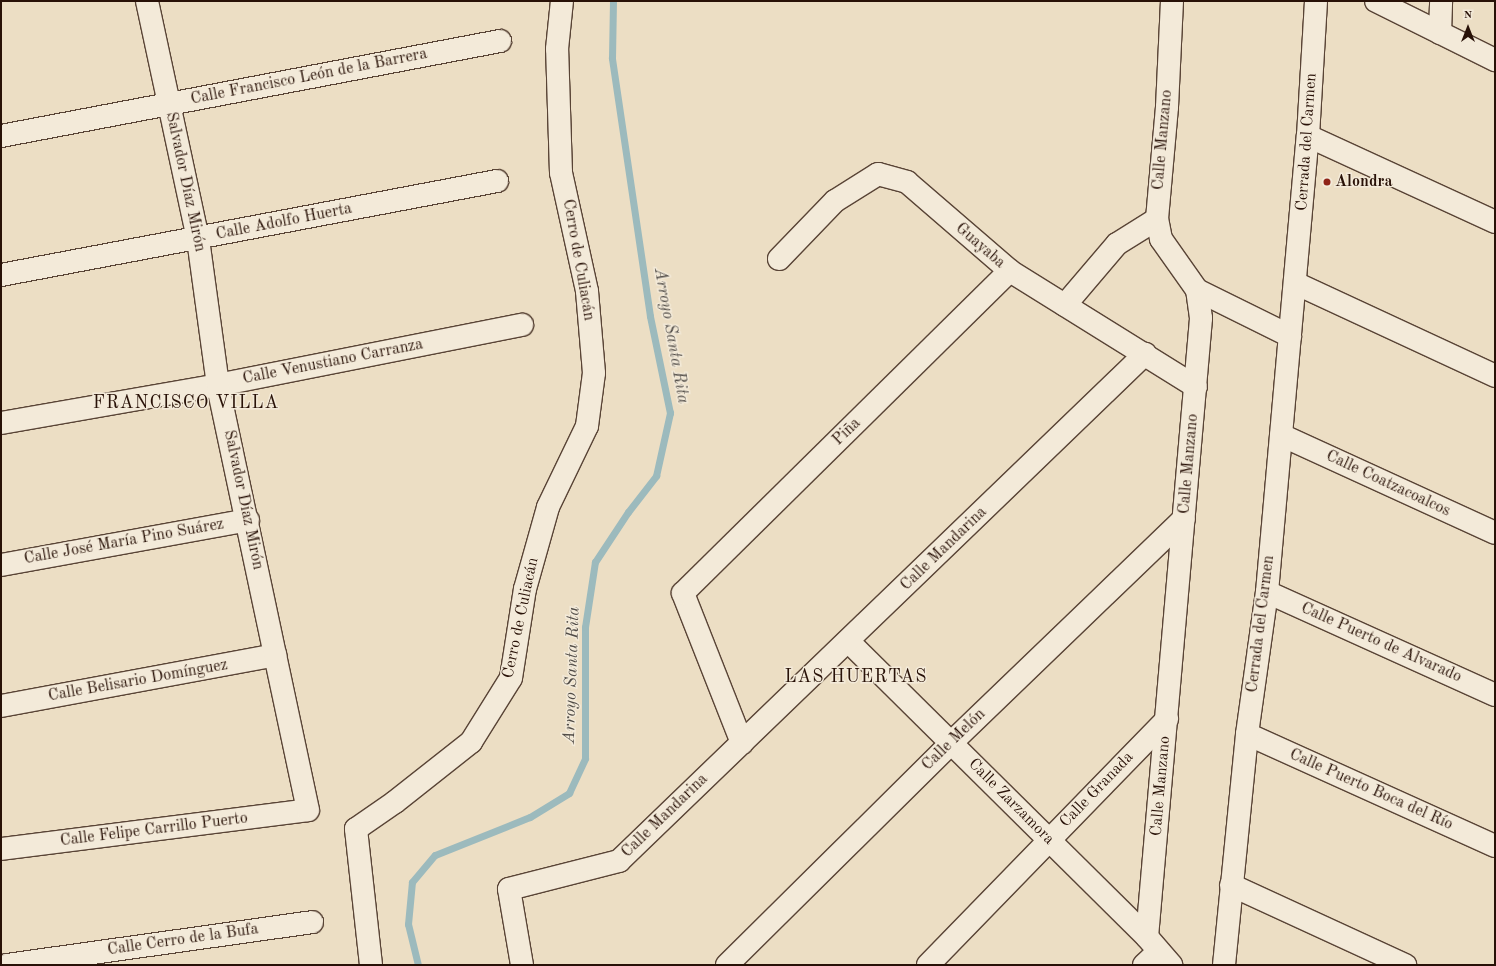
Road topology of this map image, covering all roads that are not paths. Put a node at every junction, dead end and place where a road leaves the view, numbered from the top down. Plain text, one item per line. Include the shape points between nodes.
1 (147, 1) edge
2 (562, 1) edge
3 (1172, 1) edge
4 (1316, 1) edge
5 (1376, 1) edge
6 (1441, 1) edge
7 (1440, 33) junction
8 (500, 41) dead end
9 (1495, 60) edge
10 (168, 103) junction
11 (1, 136) edge
12 (1308, 136) junction
13 (497, 182) dead end
14 (1157, 219) junction
15 (1495, 222) edge
16 (198, 239) junction
17 (778, 259) dead end
18 (1010, 271) junction
19 (1, 275) edge
20 (1295, 283) junction
21 (1197, 290) junction
22 (1065, 305) junction
23 (522, 325) dead end
24 (1290, 336) junction
25 (1145, 354) junction
26 (1495, 376) edge
27 (218, 385) junction
28 (1196, 388) junction
29 (1, 423) edge
30 (1281, 434) junction
31 (1184, 519) junction
32 (248, 520) junction
33 (1495, 533) edge
34 (1, 565) edge
35 (1267, 592) junction
36 (848, 641) junction
37 (275, 655) junction
38 (1495, 694) edge
39 (1, 706) edge
40 (1167, 719) junction
41 (1246, 734) junction
42 (742, 743) junction
43 (951, 743) junction
44 (308, 810) joint
45 (1048, 840) junction
46 (1495, 846) edge
47 (1, 849) edge
48 (1231, 885) junction
49 (312, 922) dead end
50 (1155, 955) edge
51 (7, 965) edge
52 (371, 965) edge
53 (522, 965) edge
54 (727, 965) edge
55 (928, 965) edge
56 (1224, 965) edge
57 (1405, 965) edge

1 - 10 street, Salvador Díaz Mirón
2 - 52 street, Cerro de Culiacán via 557,49 561,173 587,291 594,373 587,426 548,507 525,589 511,678 471,742 356,829
3 - 14 street, Calle Manzano via 1167,107
4 - 12 street, Cerrada del Carmen
5 - 7 street
6 - 7 street
7 - 9 street
8 - 10 street, Calle Francisco León de la Barrera
10 - 11 street, Calle Francisco León de la Barrera
10 - 16 street, Salvador Díaz Mirón
12 - 15 street
12 - 20 street, Cerrada del Carmen
13 - 16 street, Calle Adolfo Huerta
14 - 21 street, Calle Manzano via 1161,239
14 - 22 street via 1117,244
16 - 19 street, Calle Adolfo Huerta
16 - 27 street, Salvador Díaz Mirón
17 - 18 street, Guayaba via 835,201 878,174 906,182
18 - 22 street, Guayaba
18 - 42 street, Piña via 683,593
20 - 24 street, Cerrada del Carmen
20 - 26 street
21 - 24 street
21 - 28 street, Calle Manzano via 1201,318
22 - 25 street, Guayaba
23 - 27 street, Calle Venustiano Carranza
24 - 30 street, Cerrada del Carmen
25 - 28 street, Guayaba
25 - 36 street, Calle Mandarina
27 - 29 street, Calle Venustiano Carranza
27 - 32 street, Salvador Díaz Mirón
28 - 31 street, Calle Manzano
30 - 33 street, Calle Coatzacoalcos
30 - 35 street, Cerrada del Carmen
31 - 40 street, Calle Manzano
31 - 43 street, Calle Melón
32 - 34 street, Calle José María Pino Suárez
32 - 37 street, Salvador Díaz Mirón
35 - 38 street, Calle Puerto de Alvarado
35 - 41 street, Cerrada del Carmen
36 - 42 street, Calle Mandarina
36 - 43 street, Calle Zarzamora
37 - 39 street, Calle Belisario Domínguez
37 - 44 street, Salvador Díaz Mirón
40 - 45 street, Calle Granada
40 - 50 street, Calle Manzano
41 - 46 street, Calle Puerto Boca del Río
41 - 48 street, Cerrada del Carmen
42 - 53 street, Calle Mandarina via 619,861 509,889
43 - 45 street, Calle Zarzamora
43 - 54 street, Calle Melón
44 - 47 street, Calle Felipe Carrillo Puerto
45 - 50 street, Calle Zarzamora
45 - 55 street, Calle Granada
48 - 56 street, Cerrada del Carmen
48 - 57 street
49 - 51 street, Calle Cerro de la Bufa

